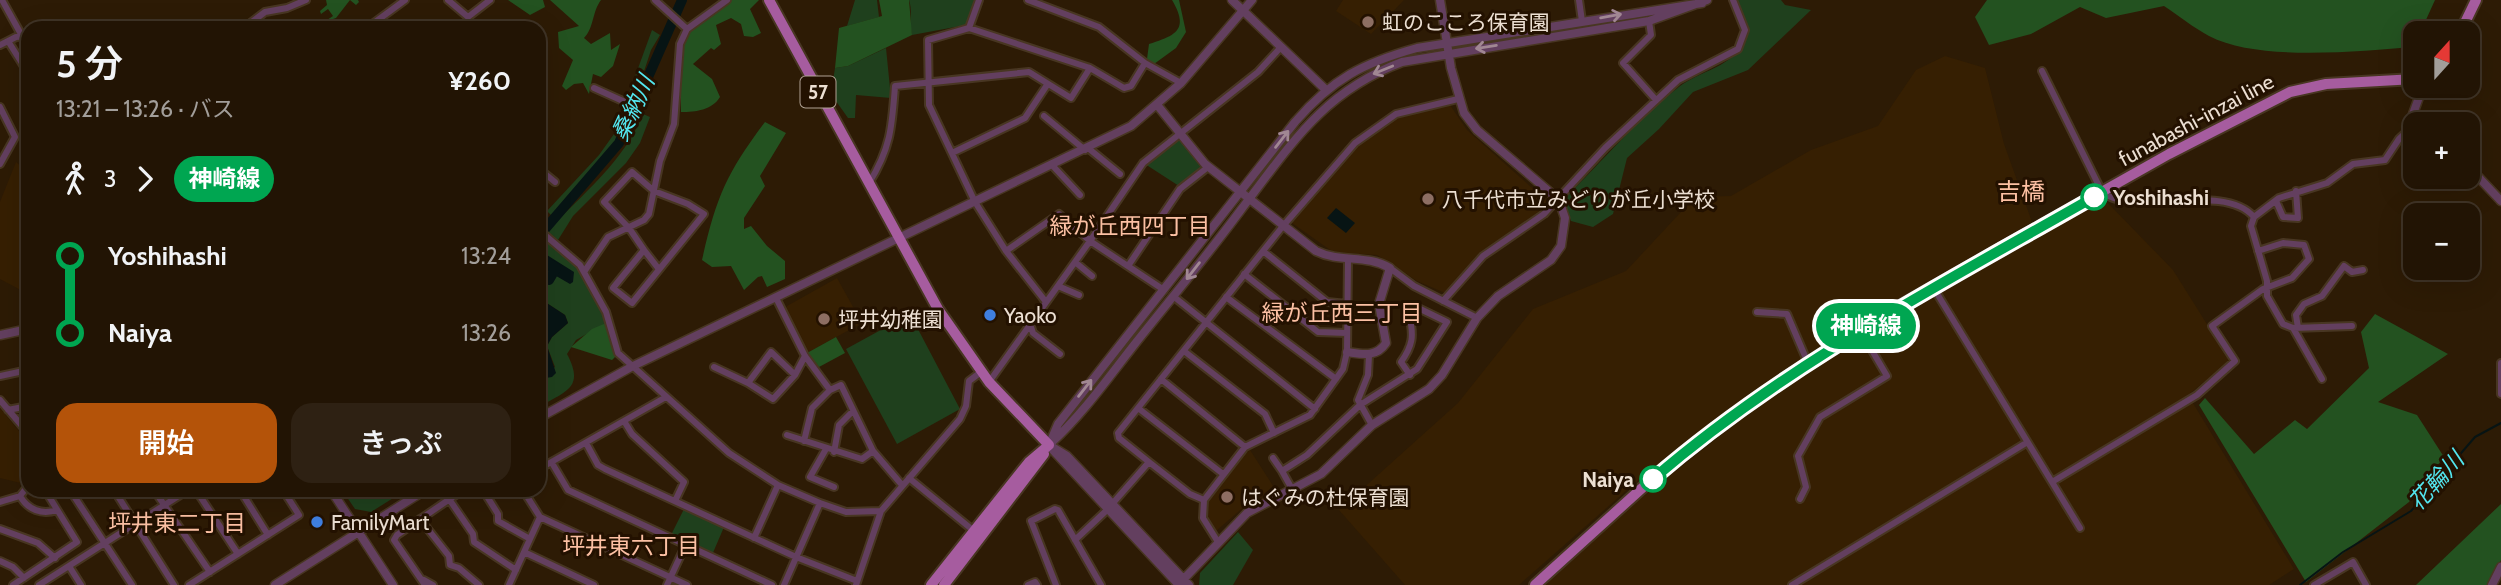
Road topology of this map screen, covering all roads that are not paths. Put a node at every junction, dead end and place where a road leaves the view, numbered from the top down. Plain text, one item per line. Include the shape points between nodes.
1 (2, 0) edge
2 (306, 0) edge
3 (405, 0) edge
4 (448, 0) edge
5 (490, 0) edge
6 (655, 0) edge
7 (727, 0) edge
8 (769, 0) edge
9 (979, 0) edge
10 (1028, 0) edge
11 (1232, 0) edge
12 (1252, 0) edge
13 (1440, 0) edge
14 (1579, 0) edge
15 (1733, 0) edge
16 (2476, 0) edge
17 (1705, 1) edge
18 (1243, 11) junction
19 (254, 21) edge
20 (376, 21) edge
21 (1582, 21) junction
22 (1648, 21) junction
23 (2466, 21) edge
24 (969, 28) junction
25 (687, 29) junction
26 (21, 30) edge
27 (21, 37) edge
28 (8, 41) junction
29 (1447, 43) junction
30 (0, 45) edge
31 (1281, 47) junction
32 (1449, 54) junction
33 (21, 62) edge
34 (1145, 63) junction
35 (1090, 68) junction
36 (2042, 71) dead end
37 (2403, 80) edge
38 (1181, 83) junction
39 (929, 84) junction
40 (1047, 85) junction
41 (594, 88) dead end
42 (1326, 90) junction
43 (1458, 99) junction
44 (1656, 100) junction
45 (625, 102) dead end
46 (1158, 106) junction
47 (0, 107) edge
48 (1044, 116) dead end
49 (1180, 134) junction
50 (2403, 136) edge
51 (1086, 149) junction
52 (952, 153) junction
53 (0, 161) edge
54 (1052, 165) junction
55 (1208, 167) junction
56 (1120, 174) dead end
57 (546, 175) edge
58 (2480, 179) edge
59 (555, 182) dead end
60 (868, 184) junction
61 (654, 191) junction
62 (2296, 191) junction
63 (2102, 192) junction
64 (1241, 193) junction
65 (1080, 195) dead end
66 (1249, 199) junction
67 (1559, 200) junction
68 (2276, 201) junction
69 (2501, 201) edge
70 (975, 202) junction
71 (2254, 217) junction
72 (1283, 226) junction
73 (629, 228) junction
74 (546, 236) edge
75 (899, 239) junction
76 (1090, 241) junction
77 (644, 250) junction
78 (1006, 251) junction
79 (1263, 251) junction
80 (2258, 251) junction
81 (1348, 259) junction
82 (1075, 262) junction
83 (1128, 266) junction
84 (658, 268) junction
85 (1390, 268) junction
86 (2363, 270) dead end
87 (583, 272) junction
88 (1244, 274) junction
89 (1092, 276) dead end
90 (1058, 286) junction
91 (1933, 287) junction
92 (2267, 287) junction
93 (1164, 290) junction
94 (1079, 295) dead end
95 (1172, 296) junction
96 (1226, 297) junction
97 (776, 298) junction
98 (1443, 301) junction
99 (1046, 302) junction
100 (1347, 304) junction
101 (1757, 312) dead end
102 (1477, 318) junction
103 (1206, 322) junction
104 (1030, 324) junction
105 (2352, 326) dead end
106 (2295, 328) junction
107 (21, 330) edge
108 (1860, 330) junction
109 (1347, 333) junction
110 (0, 335) edge
111 (1184, 351) junction
112 (1347, 352) junction
113 (1060, 354) dead end
114 (1369, 355) junction
115 (806, 356) junction
116 (1808, 363) junction
117 (2501, 363) edge
118 (633, 366) junction
119 (714, 367) dead end
120 (21, 372) edge
121 (981, 372) junction
122 (795, 375) junction
123 (1410, 375) junction
124 (0, 376) edge
125 (1161, 379) junction
126 (1336, 379) junction
127 (2322, 379) dead end
128 (989, 382) junction
129 (748, 383) junction
130 (830, 390) junction
131 (2501, 394) edge
132 (666, 397) junction
133 (0, 400) edge
134 (1360, 405) junction
135 (21, 407) edge
136 (1139, 408) junction
137 (1315, 409) junction
138 (8, 410) junction
139 (853, 411) junction
140 (546, 414) edge
141 (624, 421) junction
142 (21, 425) edge
143 (1372, 425) junction
144 (1274, 433) junction
145 (787, 435) dead end
146 (804, 441) junction
147 (586, 443) junction
148 (2026, 443) junction
149 (1049, 445) junction
150 (1245, 447) junction
151 (826, 449) junction
152 (873, 451) junction
153 (834, 452) junction
154 (1273, 458) dead end
155 (1149, 462) junction
156 (552, 463) junction
157 (546, 466) edge
158 (1282, 471) junction
159 (1223, 474) junction
160 (908, 478) junction
161 (2052, 482) junction
162 (778, 485) junction
163 (902, 485) junction
164 (834, 486) dead end
165 (1292, 489) junction
166 (20, 496) joint
167 (49, 497) edge
168 (74, 497) edge
169 (118, 497) edge
170 (159, 497) edge
171 (177, 497) edge
172 (201, 497) edge
173 (244, 497) edge
174 (288, 497) edge
175 (336, 497) edge
176 (414, 497) edge
177 (452, 497) edge
178 (487, 497) edge
179 (527, 497) edge
180 (449, 499) junction
181 (1800, 499) dead end
182 (1204, 500) junction
183 (0, 502) edge
184 (675, 502) junction
185 (820, 503) junction
186 (164, 505) junction
187 (1110, 506) junction
188 (57, 510) junction
189 (881, 511) junction
190 (540, 517) junction
191 (420, 519) junction
192 (135, 523) junction
193 (2080, 528) dead end
194 (0, 529) edge
195 (358, 531) junction
196 (974, 531) junction
197 (268, 535) junction
198 (754, 538) junction
199 (530, 539) junction
200 (1075, 540) junction
201 (1218, 542) junction
202 (104, 543) junction
203 (685, 546) junction
204 (524, 552) junction
205 (238, 554) junction
206 (796, 557) junction
207 (55, 558) junction
208 (0, 561) edge
209 (69, 566) junction
210 (2501, 567) edge
211 (516, 570) junction
212 (210, 572) junction
213 (671, 577) junction
214 (24, 578) junction
215 (424, 582) edge
216 (856, 583) edge
217 (1182, 584) edge
218 (13, 585) edge
219 (39, 585) edge
220 (81, 585) edge
221 (132, 585) edge
222 (174, 585) edge
223 (189, 585) edge
224 (275, 585) edge
225 (393, 585) edge
226 (433, 585) edge
227 (479, 585) edge
228 (509, 585) edge
229 (594, 585) edge
230 (667, 585) edge
231 (687, 585) edge
232 (772, 585) edge
233 (784, 585) edge
234 (931, 585) edge
235 (944, 585) edge
236 (1028, 585) edge
237 (1037, 585) edge
238 (1056, 585) edge
239 (1101, 585) edge
240 (1535, 585) edge
241 (1792, 585) edge
242 (2314, 585) edge
243 (2366, 585) edge
244 (2492, 585) edge

1 - 26 street
2 - 19 street via 265,12
3 - 20 street
4 - 5 street via 468,18
6 - 25 street
7 - 25 street
8 - 60 main road, 57
9 - 24 street
10 - 34 street via 1099,27
11 - 18 street
12 - 18 street
13 - 29 street
14 - 21 street
15 - 44 street via 1745,30 1738,49 1689,72
16 - 23 main road
21 -> 17 street
17 - 22 street
18 - 31 street
18 - 38 street
21 - 29 street
22 -> 32 street
22 - 44 street via 1651,35 1623,63
24 - 35 street
24 - 39 street via 929,38
25 - 61 street via 680,44 674,124
27 - 28 street
28 - 30 street
28 - 33 street
29 - 32 street
29 - 42 street via 1377,59
31 - 42 street
31 - 49 street via 1258,72
32 - 43 street
32 -> 66 street via 1402,62 1345,90 1320,111
34 - 35 street via 1128,88
34 - 38 street
35 - 40 street via 1070,98
36 - 63 street
37 - 63 main road, funabashi-inzai line via 2326,84 2290,92
38 - 46 street
39 - 40 street via 1029,72
39 - 52 street via 929,104
39 - 60 street via 895,86 891,137
40 - 52 street via 1025,118
41 - 45 street
64 -> 42 street
43 - 67 street via 1477,130
43 - 72 street via 1412,108 1369,130
44 - 67 street
46 - 49 street
46 - 51 street
47 - 53 street via 15,137
48 - 51 street
49 - 55 street
49 - 76 street via 1143,163
50 - 62 street via 2385,160 2353,164 2327,183
51 - 54 street
51 - 56 street
52 - 70 street
54 - 65 street
54 - 70 street
55 - 64 street
55 - 83 street via 1180,189
57 - 59 street
58 - 69 street
60 - 75 main road, 57
61 - 73 street via 649,214
61 - 73 street via 632,172 604,202
61 - 84 street via 704,214
62 - 68 street
62 - 68 street via 2298,218 2283,217
63 - 71 street via 2120,202 2174,199 2221,203
63 - 91 main road, funabashi-inzai line
64 - 66 street
64 - 93 street
66 - 72 street
66 -> 95 street
67 - 98 street via 1483,256
67 - 102 street via 1566,229 1557,254 1498,296
68 - 71 street
70 - 75 street
70 - 78 street
71 - 80 street via 2252,233
72 - 79 street
72 - 81 street via 1316,251
73 - 77 street
73 - 87 street via 608,237
74 - 87 street
75 - 97 street
75 - 121 main road, 57 via 938,309
76 - 78 street via 1059,214
76 - 82 street
76 - 83 street
77 - 84 street
77 - 84 street via 613,288 632,303
78 - 99 street
79 - 88 street
79 - 100 street via 1327,302
80 - 92 street
80 - 92 street via 2295,243 2304,245 2309,259 2292,278
81 - 85 street via 1368,258
81 - 100 street
82 - 89 street
82 - 90 street
83 - 93 street
85 - 98 street
85 - 114 street via 1379,304 1387,339 1379,352
86 - 106 street via 2352,272 2344,266 2322,296 2304,304 2296,315
87 - 118 street via 606,312 614,344
88 - 96 street
88 - 109 street via 1318,332
90 - 94 street
90 - 99 street
91 - 108 main road, funabashi-inzai line
91 - 148 street
92 - 106 street via 2267,296 2283,324
92 - 161 street via 2212,326 2235,362 2221,375 2197,396
149 -> 93 street via 1058,424
95 - 103 street
95 - 149 street via 1066,430
96 - 103 street
96 - 126 street
97 - 115 street
97 - 118 street
98 - 102 street
99 - 104 street
100 - 109 street
101 - 116 street via 1787,314
102 - 143 street via 1429,389
103 - 111 street
103 - 137 street
104 - 113 street via 1033,333
104 - 128 street
105 - 106 street
106 - 127 street
107 - 110 street
108 - 116 main road, funabashi-inzai line
108 - 181 street via 1888,376 1820,417 1798,456 1806,486
109 - 112 street
111 - 125 street
111 - 144 street via 1265,414
112 - 114 street
112 - 126 street
114 - 134 street via 1368,375 1358,395
115 - 122 street
115 - 130 street
116 - 240 main road, funabashi-inzai line via 1662,470
117 - 131 street
118 - 132 street
118 - 140 street
119 - 129 street
120 - 124 street
121 - 128 main road, 57
121 - 160 street via 969,381 960,419
122 - 129 street via 773,399
122 - 129 street via 771,352
123 - 123 street via 1447,322 1412,305 1413,340 1401,362
123 - 134 street
125 - 136 street
125 - 150 street
126 - 137 street
128 - 149 main road, 57
130 - 139 street via 841,385
130 - 146 street via 812,408
132 - 141 street
132 - 162 street via 743,465
133 - 138 street
134 - 143 street
134 - 158 street via 1307,455
135 - 138 street
136 - 155 street via 1118,435
136 - 159 street
137 - 144 street
138 - 142 street
139 - 152 street
139 - 153 street via 839,425
141 - 147 street
141 - 184 street via 684,482
143 - 165 street via 1329,467
144 - 150 street
145 - 146 street
146 - 151 street
147 - 156 street
147 - 184 street via 598,465
148 - 161 street
148 - 241 street
149 - 187 street
149 - 196 main road via 1029,462
149 - 235 main road
150 - 159 street
151 - 153 street
151 - 164 street via 810,477
152 - 153 street via 862,458
152 - 163 street
154 - 158 street
155 - 182 street
155 - 187 street
156 - 157 street
156 - 203 street via 568,490
158 - 165 street
159 - 182 street
160 - 163 street
160 - 196 street
161 - 193 street
162 - 185 street
162 - 198 street
163 - 189 street
165 - 201 street via 1247,513
166 - 183 street
166 - 188 street via 35,510
167 - 188 street
168 - 202 street
169 - 192 street
170 - 186 street
171 - 186 street
172 - 205 street
173 - 197 street
174 - 197 street via 299,515
175 - 195 street
176 - 195 street
177 - 180 street
178 - 199 street via 504,516 504,523
179 - 190 street
180 - 191 street
180 - 211 street via 482,545
182 - 201 street via 1203,518
184 - 198 street
185 - 189 street via 846,512
185 - 206 street
186 - 192 street
186 - 212 street
187 - 200 street
187 - 217 street
188 - 207 street via 77,542
189 - 216 street
190 - 199 street
190 - 213 street
191 - 215 street via 394,540
191 - 227 street via 459,568
192 - 202 street
192 - 222 street
194 - 207 street via 38,543
195 - 224 street
195 - 225 street
196 - 234 main road
197 - 205 street
198 - 206 street
199 - 204 street
200 - 238 street via 1058,510 1032,518
200 - 239 street
201 - 217 street
202 - 209 street
202 - 221 street
203 - 213 street
203 - 232 street
204 - 211 street
204 - 229 street
205 - 212 street
206 - 216 street
206 - 233 street
207 - 214 street
208 - 214 street
209 - 219 street
209 - 220 street
210 - 244 street
211 - 228 street
212 - 223 street
213 - 230 street
213 - 231 street
214 - 218 street
215 - 226 street
236 - 237 street
242 - 243 street via 2353,562

